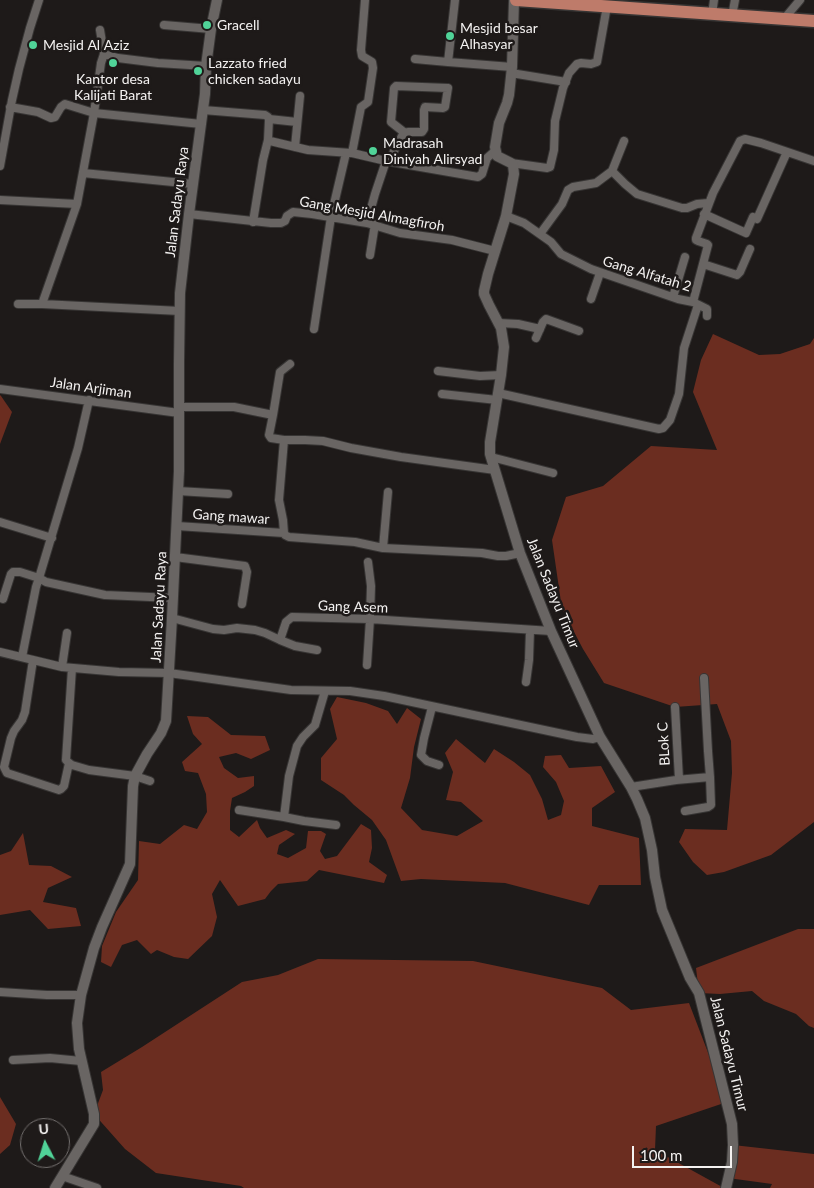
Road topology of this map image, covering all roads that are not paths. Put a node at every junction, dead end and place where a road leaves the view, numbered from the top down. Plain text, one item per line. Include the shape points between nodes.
1 (39, 0) edge
2 (217, 0) edge
3 (365, 0) edge
4 (455, 0) edge
5 (515, 0) edge
6 (714, 0) edge
7 (735, 0) edge
8 (800, 0) edge
9 (547, 1) edge
10 (612, 4) edge
11 (712, 14) junction
12 (732, 16) junction
13 (784, 18) junction
14 (814, 21) edge
15 (164, 25) dead end
16 (211, 29) junction
17 (100, 30) dead end
18 (104, 54) junction
19 (415, 59) dead end
20 (448, 62) junction
21 (206, 66) junction
22 (512, 70) junction
23 (566, 82) junction
24 (300, 96) dead end
25 (10, 107) junction
26 (203, 110) junction
27 (94, 114) junction
28 (269, 119) junction
29 (298, 122) junction
30 (201, 124) junction
31 (405, 133) junction
32 (268, 140) junction
33 (624, 141) dead end
34 (295, 147) junction
35 (495, 151) junction
36 (787, 152) junction
37 (349, 153) junction
38 (386, 161) junction
39 (814, 161) edge
40 (511, 163) junction
41 (0, 166) edge
42 (612, 171) junction
43 (83, 173) junction
44 (192, 184) junction
45 (0, 200) edge
46 (708, 203) junction
47 (77, 204) junction
48 (189, 214) junction
49 (704, 214) junction
50 (506, 216) junction
51 (331, 217) junction
52 (252, 222) junction
53 (371, 224) junction
54 (540, 234) junction
55 (750, 250) dead end
56 (495, 251) junction
57 (370, 255) dead end
58 (685, 257) dead end
59 (703, 264) junction
60 (600, 273) junction
61 (673, 297) junction
62 (591, 299) dead end
63 (695, 303) junction
64 (18, 304) dead end
65 (42, 304) junction
66 (180, 311) junction
67 (707, 316) dead end
68 (499, 324) junction
69 (314, 329) dead end
70 (540, 329) junction
71 (579, 331) dead end
72 (536, 338) dead end
73 (290, 364) dead end
74 (438, 370) dead end
75 (502, 375) junction
76 (0, 389) edge
77 (442, 394) dead end
78 (498, 396) junction
79 (89, 400) junction
80 (179, 410) junction
81 (273, 415) junction
82 (284, 440) junction
83 (491, 457) junction
84 (495, 470) junction
85 (553, 474) dead end
86 (178, 490) junction
87 (388, 492) dead end
88 (228, 494) dead end
89 (0, 522) edge
90 (177, 526) junction
91 (284, 533) junction
92 (52, 538) junction
93 (383, 548) junction
94 (520, 553) junction
95 (176, 557) junction
96 (368, 562) dead end
97 (39, 578) junction
98 (174, 598) junction
99 (3, 599) dead end
100 (242, 604) dead end
101 (172, 618) junction
102 (370, 619) junction
103 (530, 630) junction
104 (551, 630) junction
105 (67, 633) dead end
106 (280, 640) junction
107 (317, 650) dead end
108 (0, 652) edge
109 (22, 657) junction
110 (33, 660) junction
111 (367, 665) dead end
112 (62, 667) junction
113 (72, 668) junction
114 (169, 673) junction
115 (704, 678) dead end
116 (526, 682) dead end
117 (325, 690) junction
118 (432, 707) junction
119 (675, 707) dead end
120 (600, 737) junction
121 (69, 763) junction
122 (439, 765) dead end
123 (135, 776) junction
124 (710, 777) junction
125 (679, 779) junction
126 (150, 781) dead end
127 (631, 787) junction
128 (239, 810) dead end
129 (685, 811) dead end
130 (284, 817) junction
131 (336, 825) dead end
132 (0, 992) edge
133 (81, 995) junction
134 (13, 1060) dead end
135 (81, 1061) junction
136 (62, 1176) junction
137 (55, 1188) edge
138 (96, 1188) edge
139 (726, 1188) edge

1 - 25 street
2 - 16 street, Jalan Sadayu Raya
3 - 37 street via 361,50 373,68 368,102 361,107
4 - 20 street
5 - 9 main road
5 - 22 street
6 - 11 street
7 - 12 street
8 - 13 street
9 - 10 main road
10 - 11 main road
10 - 23 street via 597,62 577,64
11 - 12 main road
12 - 13 main road
13 - 14 main road
15 - 16 street
16 - 21 street, Jalan Sadayu Raya
17 - 18 street
18 - 21 street via 139,61
18 - 27 street
19 - 20 street
20 - 22 street
21 - 26 street, Jalan Sadayu Raya
22 - 23 street
22 - 35 street
23 - 40 street via 555,121 550,166
24 - 29 street
25 - 27 street via 51,118 65,104
25 - 41 street
26 - 28 street via 264,115
26 - 30 street, Jalan Sadayu Raya
27 - 30 street
27 - 43 street
28 - 29 street
28 - 32 street
29 - 34 street
30 - 44 street, Jalan Sadayu Raya
31 - 31 street via 422,132 424,108 445,107 448,88 394,88 391,122
31 - 38 street
32 - 34 street
32 - 52 street
33 - 42 street
34 - 37 street
35 - 38 street via 487,158 478,177
35 - 40 street via 497,156
36 - 39 street
36 - 46 street, Gang Alfatah 2 via 742,140
36 - 49 street via 758,219 753,217 746,233
37 - 38 street
37 - 51 street
38 - 53 street via 375,194
40 - 50 street, Jalan Sadayu Timur via 514,174
42 - 46 street via 638,194 682,208
42 - 54 street via 596,183 568,190
43 - 44 street
43 - 47 street
44 - 48 street, Jalan Sadayu Raya
45 - 47 street
46 - 49 street, Gang Alfatah 2
47 - 65 street
48 - 52 street, Gang Mesjid Almagfiroh
48 - 66 street, Jalan Sadayu Raya
49 - 59 street, Gang Alfatah 2 via 696,238 708,245
50 - 54 street, Gang Alfatah 2
50 - 56 street, Jalan Sadayu Timur
51 - 52 street, Gang Mesjid Almagfiroh via 293,212 281,223
51 - 53 street, Gang Mesjid Almagfiroh
51 - 69 street
53 - 56 street, Gang Mesjid Almagfiroh via 400,233 452,240
53 - 57 street
54 - 60 street, Gang Alfatah 2 via 562,254
55 - 59 street via 737,274
56 - 68 street, Jalan Sadayu Timur via 484,294
58 - 61 street
59 - 63 street, Gang Alfatah 2
60 - 61 street, Gang Alfatah 2
60 - 62 street
61 - 63 street, Gang Alfatah 2
63 - 67 street via 707,309
63 - 78 street via 684,348 679,394 670,420 659,430
64 - 65 street
65 - 66 street
66 - 80 street, Jalan Sadayu Raya
68 - 70 street
68 - 75 street, Jalan Sadayu Timur via 504,347
70 - 71 street via 547,319
70 - 72 street
73 - 81 street via 280,372
74 - 75 street via 480,376
75 - 78 street, Jalan Sadayu Timur
76 - 79 street, Jalan Arjiman
77 - 78 street
78 - 83 street, Jalan Sadayu Timur via 490,442
79 - 80 street, Jalan Arjiman
79 - 92 street
80 - 81 street, Jalan Arjiman via 234,408
80 - 86 street, Jalan Sadayu Raya
81 - 82 street via 269,435
82 - 84 street via 323,441 393,456
82 - 91 street via 279,500
83 - 84 street, Jalan Sadayu Timur
83 - 85 street
84 - 94 street, Jalan Sadayu Timur
86 - 88 street
86 - 90 street, Jalan Sadayu Raya
87 - 93 street
89 - 92 street
90 - 91 street, Gang mawar
90 - 95 street, Jalan Sadayu Raya
91 - 93 street, Gang mawar via 289,537 355,542
92 - 97 street
93 - 94 street, Gang mawar via 498,556
94 - 104 street, Jalan Sadayu Timur
95 - 98 street, Jalan Sadayu Raya
95 - 100 street via 245,566
96 - 102 street
97 - 98 street via 105,595
97 - 99 street via 12,572
97 - 109 street
98 - 101 street, Jalan Sadayu Raya
101 - 106 street via 213,630 254,630
101 - 114 street, Jalan Sadayu Raya
102 - 103 street, Gang Asem
102 - 106 street, Gang Asem via 292,617 286,622
102 - 111 street
103 - 104 street, Gang Asem
103 - 116 street
104 - 120 street, Jalan Sadayu Timur
105 - 112 street
106 - 107 street
108 - 109 street
109 - 110 street
110 - 112 street
110 - 121 street via 24,717 11,738 4,767 7,773 61,790
112 - 113 street
113 - 114 street
113 - 121 street via 66,756
114 - 117 street via 291,690
114 - 123 street, Jalan Sadayu Raya via 164,726
115 - 124 street
117 - 118 street via 384,696
117 - 130 street via 315,725 297,746
118 - 120 street via 577,737
118 - 122 street via 421,754 427,761
119 - 125 street, BLok C
120 - 127 street, Jalan Sadayu Timur
121 - 123 street via 89,770
123 - 126 street
123 - 133 street, Jalan Sadayu Raya via 130,864 99,934
124 - 125 street
124 - 129 street via 711,803 708,807
125 - 127 street
127 - 139 street, Jalan Sadayu Timur via 649,833 662,910 690,978 700,992 730,1112 733,1145
128 - 130 street
130 - 131 street
132 - 133 street
133 - 135 street, Jalan Sadayu Raya via 77,1023
134 - 135 street via 50,1058
135 - 136 street, Jalan Sadayu Raya via 95,1120
136 - 137 street, Jalan Sadayu Raya
136 - 138 street

